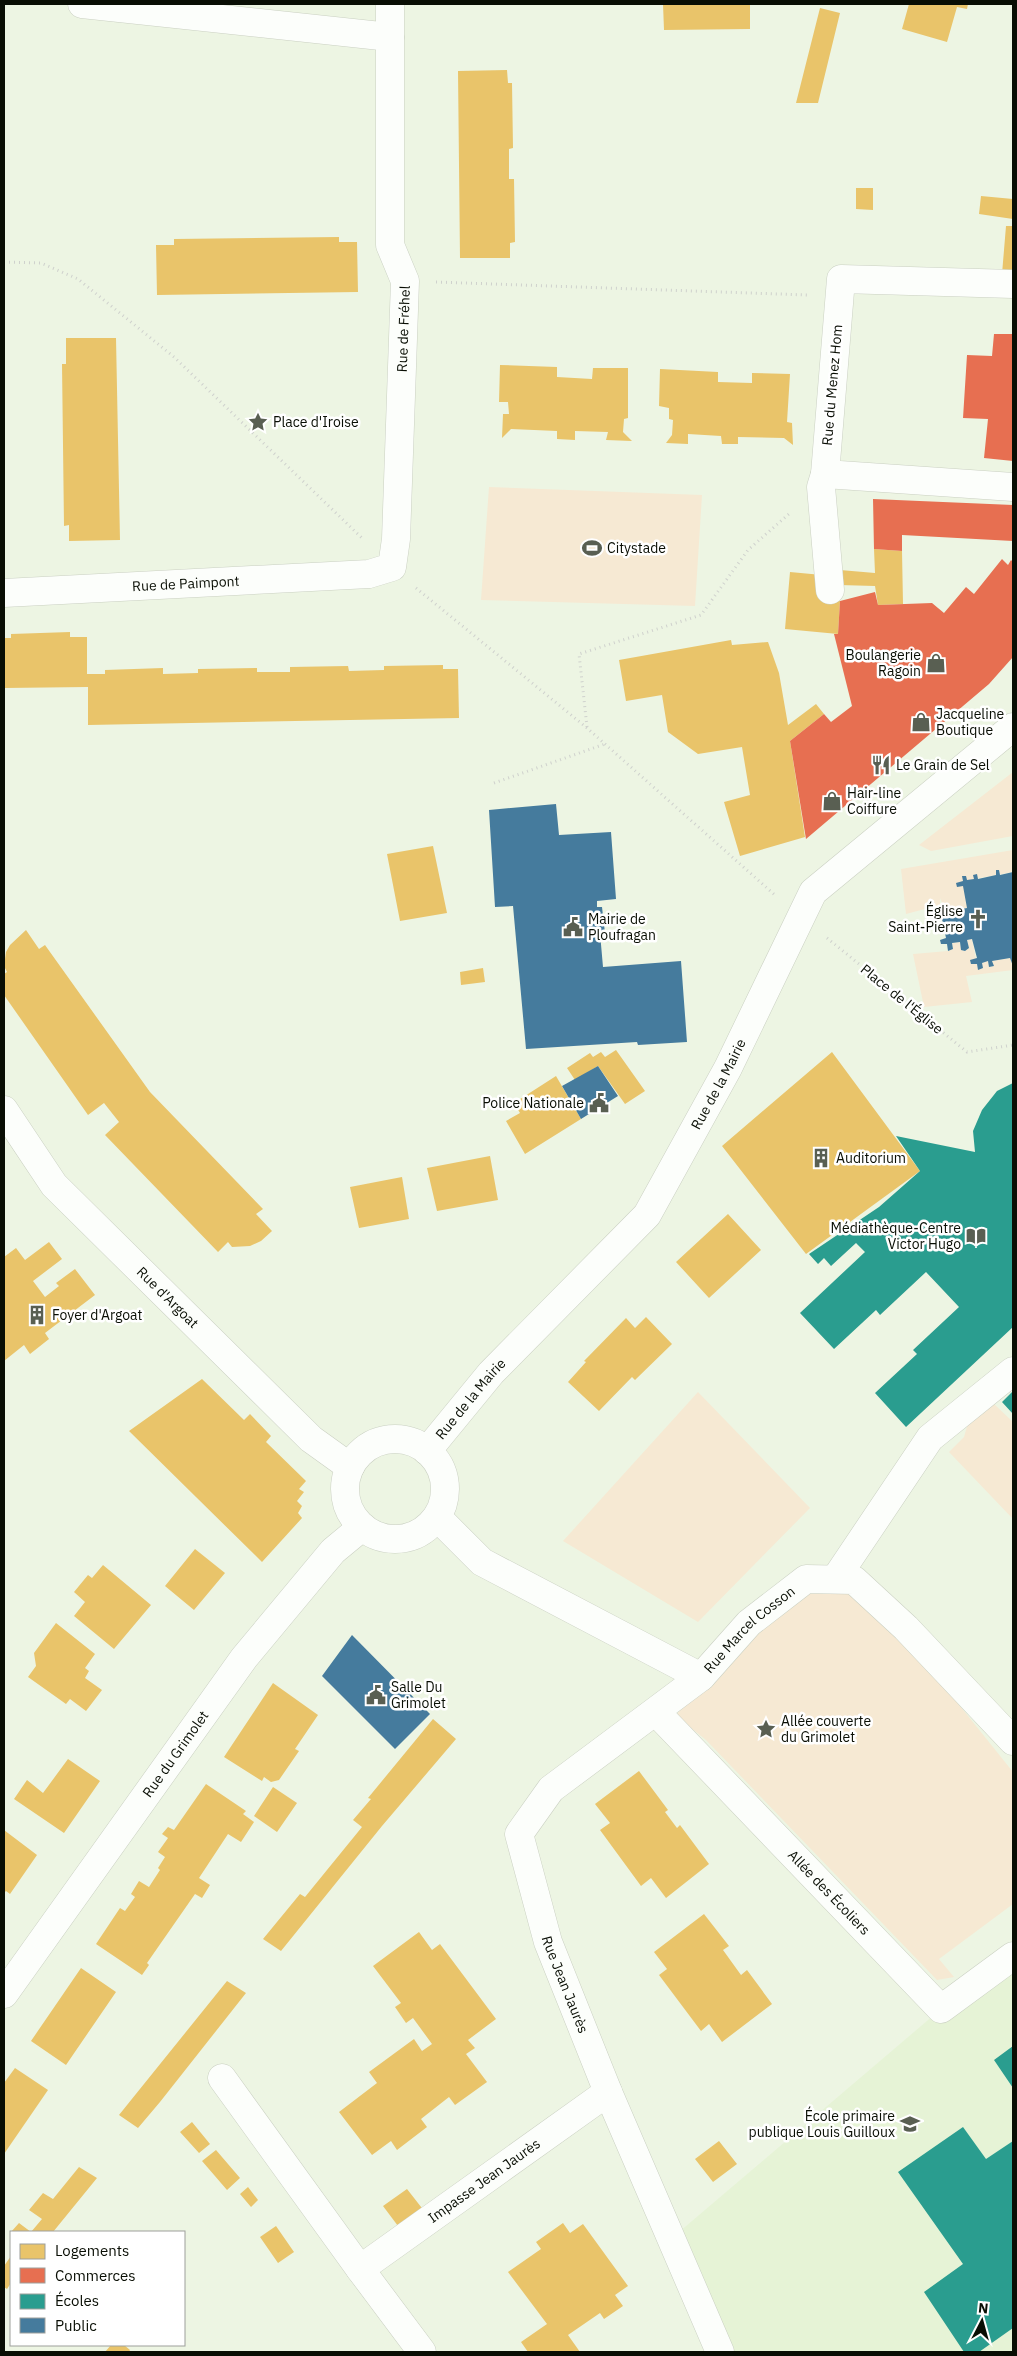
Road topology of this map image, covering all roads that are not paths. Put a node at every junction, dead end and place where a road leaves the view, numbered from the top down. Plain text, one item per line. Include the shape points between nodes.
1 (82, 4) edge
2 (390, 4) edge
3 (390, 38) junction
4 (1013, 284) edge
5 (823, 480) junction
6 (1013, 487) edge
7 (388, 573) joint
8 (830, 590) dead end
9 (4, 592) edge
10 (1013, 727) edge
11 (4, 1110) edge
12 (1013, 1371) edge
13 (427, 1451) junction
14 (350, 1468) junction
15 (437, 1517) junction
16 (362, 1527) junction
17 (836, 1578) junction
18 (701, 1678) junction
19 (656, 1712) junction
20 (1013, 1741) edge
21 (1013, 1956) edge
22 (4, 1994) edge
23 (222, 2078) dead end
24 (608, 2092) junction
25 (360, 2269) junction
26 (422, 2352) edge
27 (720, 2352) edge

1 - 3 street
2 - 3 street, Rue de Fréhel
3 - 7 street, Rue de Fréhel via 390,245 405,280 396,539
4 - 5 street, Rue du Menez Hom via 841,279
5 - 6 street
5 - 8 street, Rue du Menez Hom
7 - 9 street, Rue de Paimpont
10 - 13 street, Rue de la Mairie via 813,892 728,1068 647,1215 492,1373
11 - 14 street, Rue d'Argoat via 54,1186 311,1439
12 - 17 street via 930,1438
13 - 14 street via 400,1439 384,1440 370,1445
13 - 15 street via 443,1475 443,1504
14 - 16 street via 345,1483 346,1500 351,1514
15 - 16 street via 425,1530 410,1537 376,1536
15 - 18 street, Rue Marcel Cosson via 482,1562
16 - 22 street, Rue du Grimolet via 333,1551 244,1658
17 - 18 street, Rue Marcel Cosson via 806,1579 749,1623
17 - 20 street, Rue Marcel Cosson via 854,1580 906,1628
18 - 19 street, Rue Jean Jaurès
19 - 21 street, Allée des Écoliers via 941,2009
19 - 24 street, Rue Jean Jaurès via 551,1789 519,1834 548,1942
23 - 25 street
24 - 25 street, Impasse Jean Jaurès
24 - 27 street, Rue Jean Jaurès
25 - 26 street

